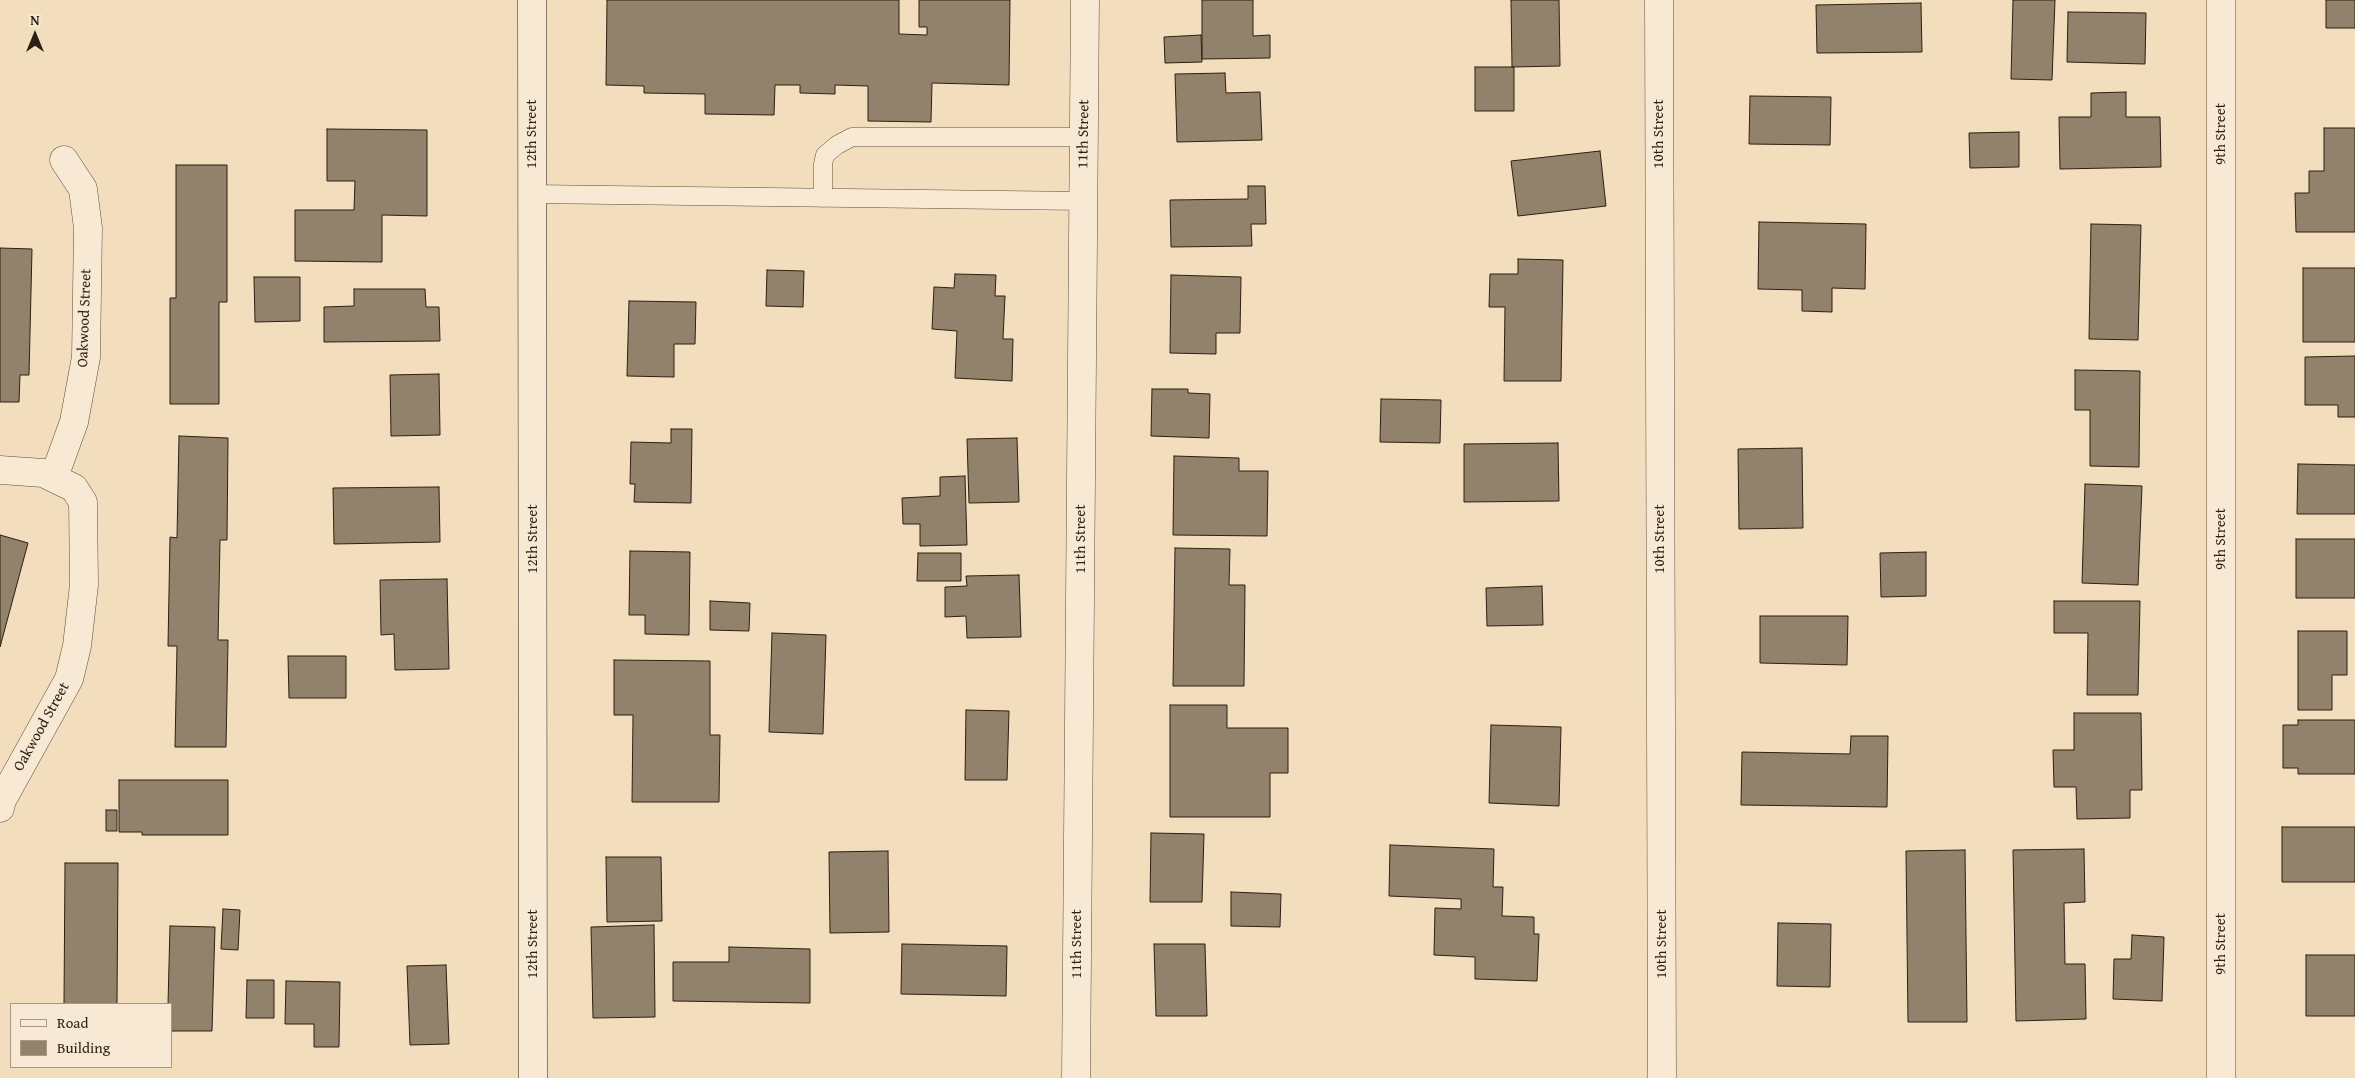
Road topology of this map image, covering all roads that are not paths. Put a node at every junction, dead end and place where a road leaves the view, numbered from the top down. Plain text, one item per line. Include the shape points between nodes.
1 (532, 0) edge
2 (1086, 0) edge
3 (1659, 0) edge
4 (2220, 0) edge
5 (1084, 137) junction
6 (64, 160) dead end
7 (532, 194) junction
8 (822, 198) junction
9 (1084, 201) junction
10 (0, 470) edge
11 (54, 477) junction
12 (0, 808) edge
13 (533, 1078) edge
14 (1076, 1078) edge
15 (1662, 1078) edge
16 (2221, 1078) edge

1 - 7 street, 12th Street
2 - 5 street, 11th Street
3 - 15 street, 10th Street
4 - 16 street, 9th Street
5 - 8 lane via 852,137 825,155
5 - 9 street, 11th Street
6 - 11 street, Oakwood Street via 82,188 88,228 86,358 74,422
7 - 8 lane
7 - 13 street, 12th Street
8 - 9 lane
9 - 14 street, 11th Street
10 - 11 street, Oakwood Street via 22,469
11 - 12 street, Oakwood Street via 74,488 82,502 84,584 77,646 69,679

